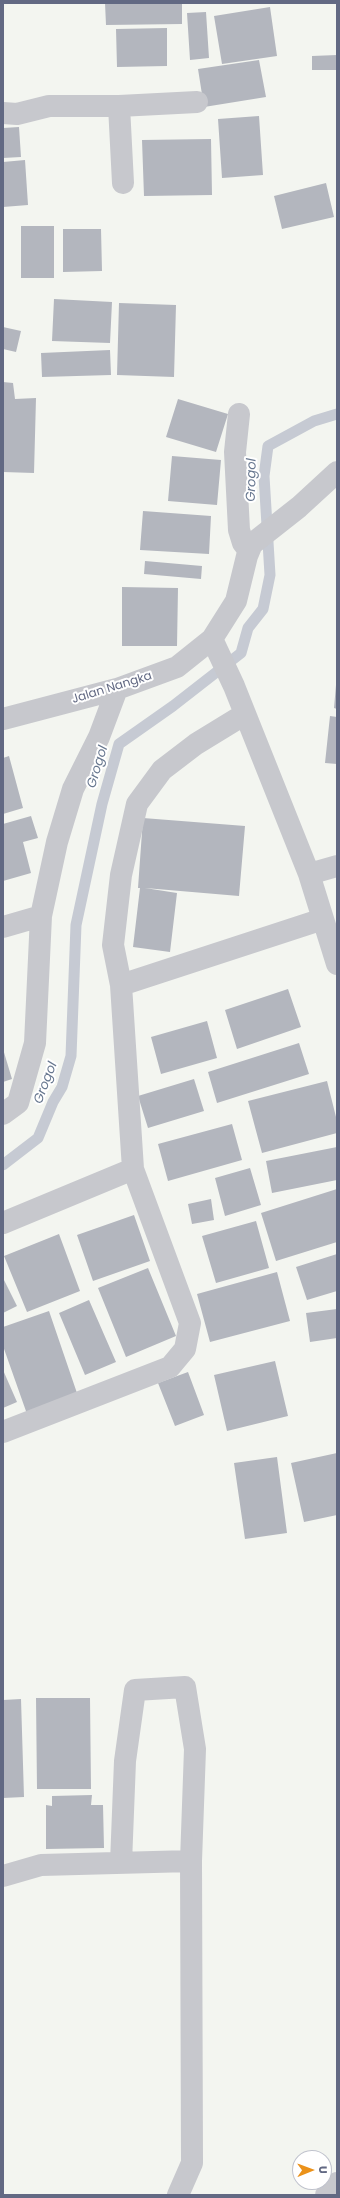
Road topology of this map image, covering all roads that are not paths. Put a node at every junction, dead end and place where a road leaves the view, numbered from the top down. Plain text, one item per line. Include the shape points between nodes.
1 (197, 102) dead end
2 (119, 106) junction
3 (3, 113) edge
4 (123, 183) dead end
5 (239, 414) dead end
6 (337, 472) edge
7 (250, 548) junction
8 (216, 647) junction
9 (117, 689) junction
10 (245, 714) junction
11 (3, 719) edge
12 (337, 866) edge
13 (309, 874) junction
14 (41, 916) junction
15 (323, 919) junction
16 (3, 927) edge
17 (337, 964) edge
18 (121, 985) junction
19 (3, 1114) edge
20 (133, 1169) junction
21 (3, 1223) edge
22 (3, 1432) edge
23 (191, 1861) junction
24 (121, 1863) junction
25 (3, 1876) edge
26 (178, 2195) edge

1 - 2 street
2 - 3 street via 49,106 17,114
2 - 4 street
5 - 7 street via 235,452 238,516 243,543
6 - 7 street
7 - 8 street, Jalan Nangka via 236,601
8 - 9 street, Jalan Nangka via 177,667
8 - 10 street
9 - 11 street, Jalan Nangka
9 - 14 street via 99,737 74,789 57,842
10 - 13 street
10 - 18 street via 196,744 162,770 137,804 121,875 114,945
12 - 13 street
13 - 15 street
14 - 16 street
14 - 19 street via 35,1043 18,1103
15 - 17 street
15 - 18 street
18 - 20 street
20 - 21 street
20 - 22 street via 190,1323 185,1348 170,1368
23 - 24 street
23 - 24 street via 195,1749 185,1687 135,1690 125,1760
23 - 26 street via 192,2163
24 - 25 street via 41,1865

